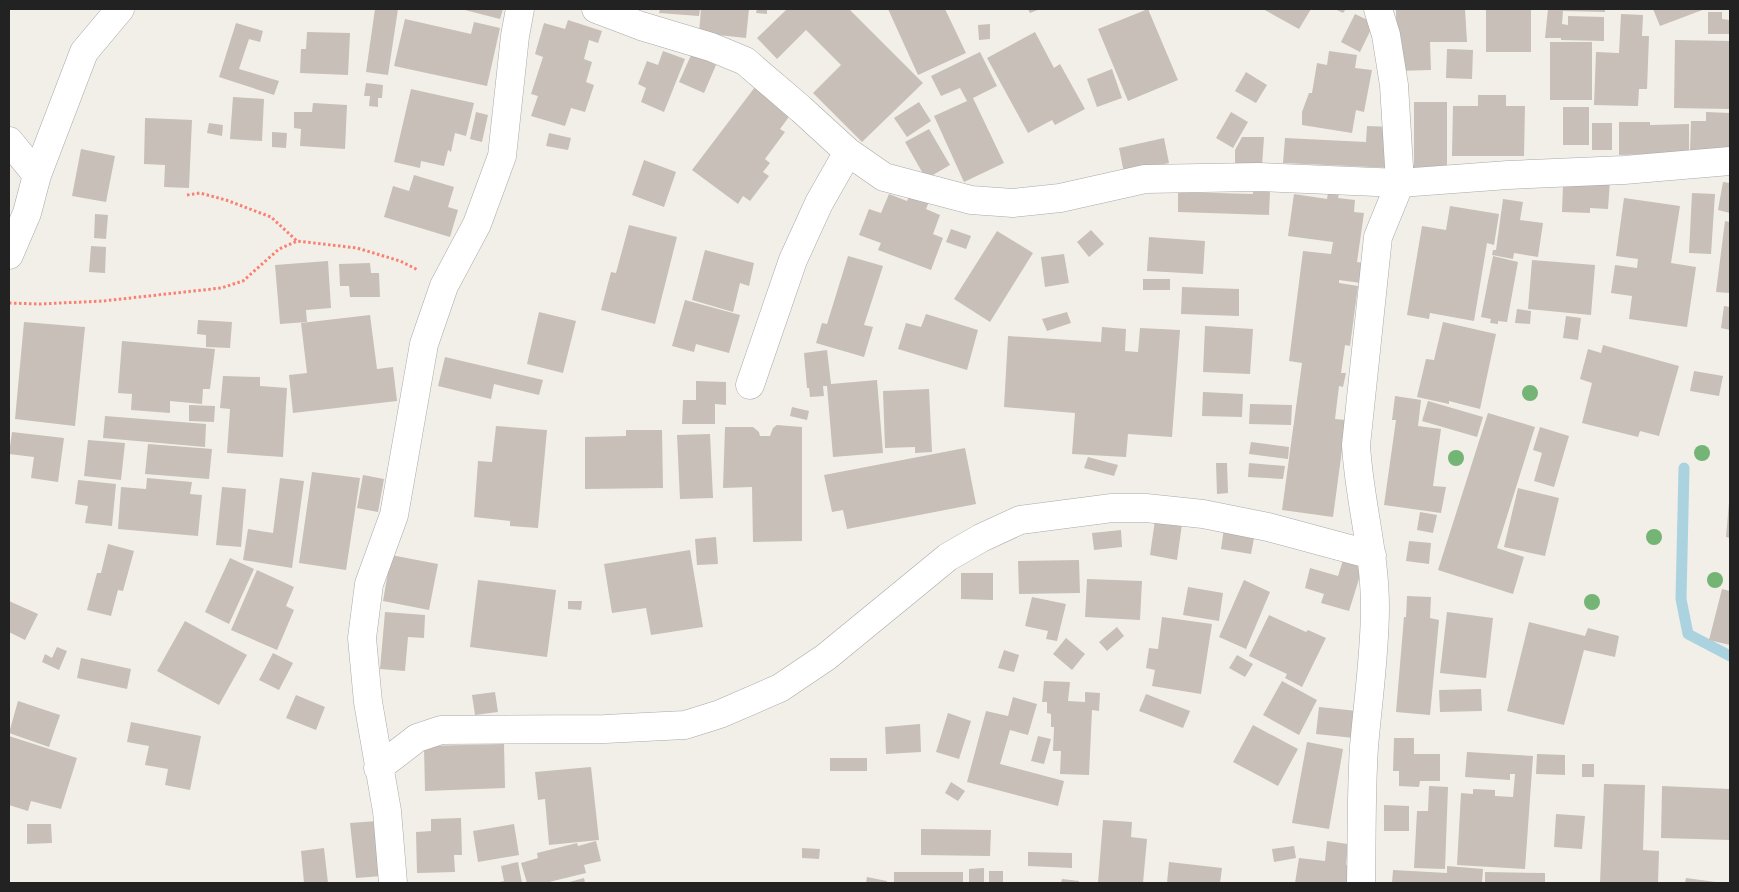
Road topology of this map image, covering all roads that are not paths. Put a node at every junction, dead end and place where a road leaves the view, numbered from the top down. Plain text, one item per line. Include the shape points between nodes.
1 (120, 9) edge
2 (520, 9) edge
3 (596, 9) edge
4 (1378, 9) edge
5 (9, 141) edge
6 (848, 152) junction
7 (1730, 161) edge
8 (37, 174) junction
9 (1400, 183) junction
10 (9, 256) edge
11 (750, 385) dead end
12 (1372, 556) junction
13 (378, 768) junction
14 (393, 883) edge
15 (1361, 883) edge

1 - 8 street via 84,52
2 - 13 street via 502,156 477,224 444,286 424,344 394,515 369,584 362,638
3 - 6 street via 744,61
4 - 9 street via 1394,85
5 - 8 street
6 - 9 street via 884,177 971,200 1013,203 1060,198 1145,179 1258,178
6 - 11 street via 819,203 793,260
7 - 9 street
8 - 10 street via 27,213
9 - 12 street via 1378,238 1356,445 1357,477
12 - 13 street via 1268,527 1203,514 1156,509 1112,508 1020,520 948,557 826,657 780,688 720,714 685,725 441,730 417,738
12 - 15 street via 1375,607 1364,748
13 - 14 street via 387,811

